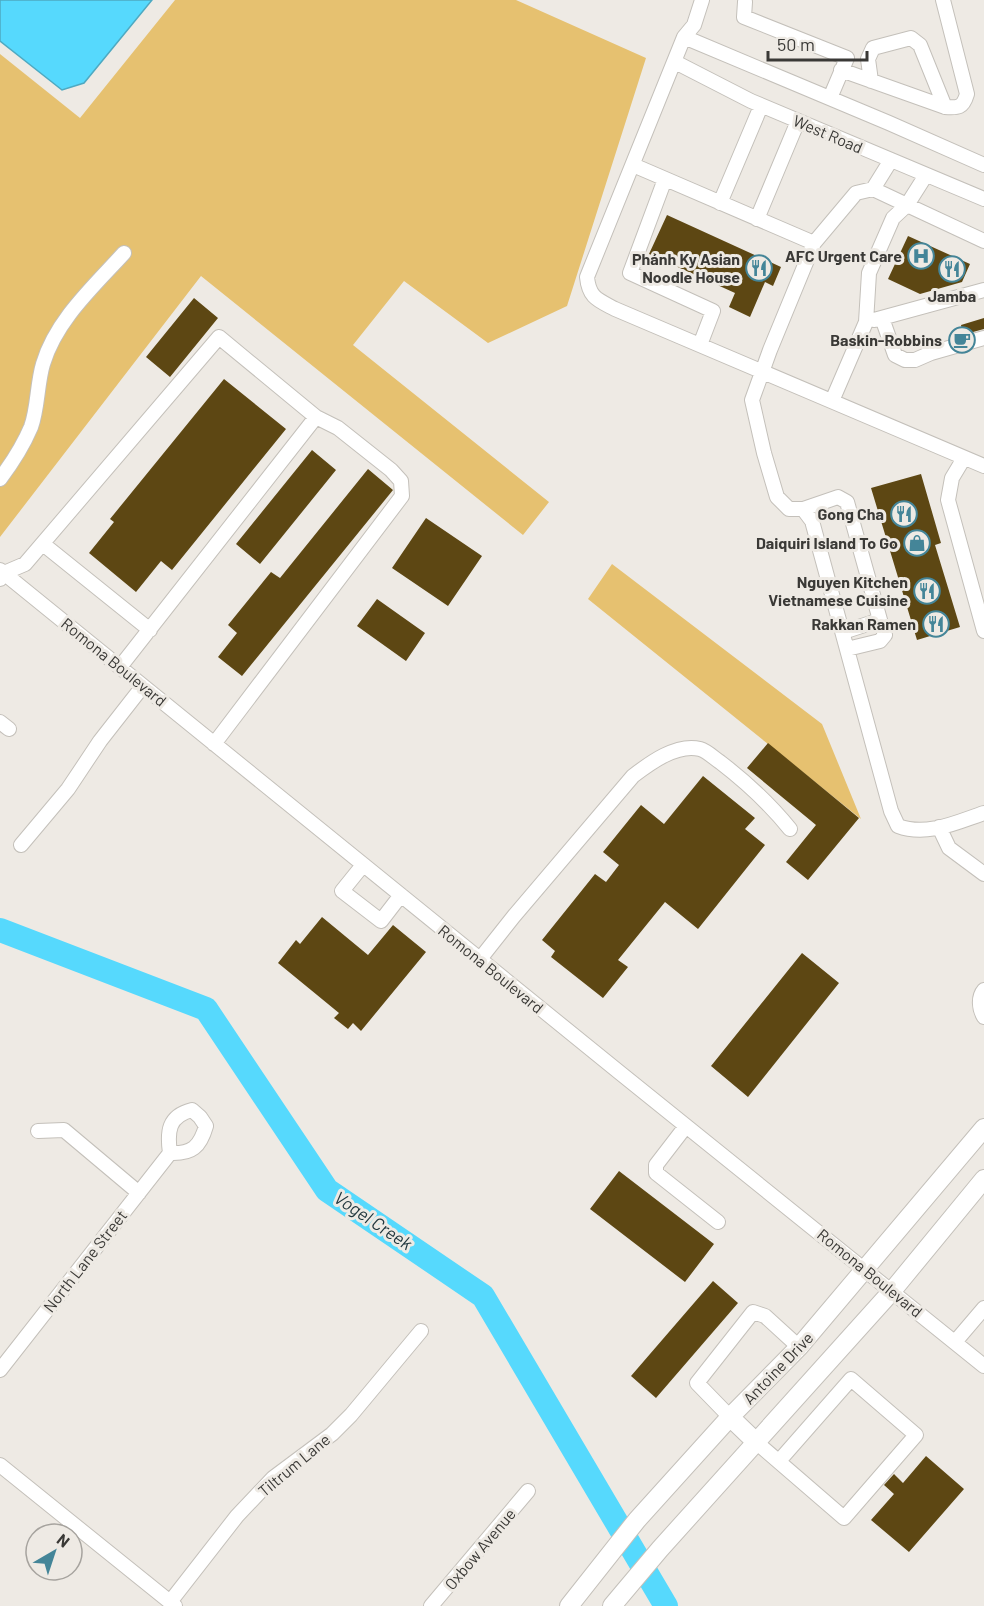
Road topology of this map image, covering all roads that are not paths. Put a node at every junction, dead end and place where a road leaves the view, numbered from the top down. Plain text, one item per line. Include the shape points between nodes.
1 (702, 0) edge
2 (943, 0) edge
3 (745, 2) dead end
4 (684, 37) junction
5 (675, 62) junction
6 (841, 70) junction
7 (871, 81) junction
8 (830, 98) junction
9 (761, 106) junction
10 (945, 107) junction
11 (798, 121) junction
12 (891, 160) junction
13 (633, 165) junction
14 (984, 165) edge
15 (926, 175) junction
16 (665, 179) junction
17 (873, 189) junction
18 (984, 199) edge
19 (720, 202) junction
20 (907, 205) junction
21 (757, 219) junction
22 (984, 241) edge
23 (814, 243) junction
24 (124, 253) dead end
25 (984, 290) edge
26 (882, 318) junction
27 (866, 322) junction
28 (984, 338) edge
29 (700, 345) junction
30 (763, 372) junction
31 (832, 401) junction
32 (316, 417) junction
33 (964, 458) junction
34 (984, 466) edge
35 (0, 479) edge
36 (803, 509) junction
37 (43, 544) junction
38 (1, 574) edge
39 (880, 620) junction
40 (150, 630) junction
41 (984, 631) edge
42 (843, 632) junction
43 (848, 650) junction
44 (120, 667) junction
45 (143, 686) junction
46 (214, 744) junction
47 (984, 813) edge
48 (939, 827) junction
49 (790, 829) dead end
50 (21, 845) dead end
51 (363, 865) junction
52 (984, 874) edge
53 (401, 895) junction
54 (480, 959) junction
55 (984, 990) edge
56 (984, 1017) edge
57 (686, 1126) junction
58 (984, 1128) edge
59 (38, 1131) dead end
60 (170, 1153) dead end
61 (984, 1179) edge
62 (139, 1193) junction
63 (718, 1222) dead end
64 (866, 1270) junction
65 (892, 1291) junction
66 (984, 1308) edge
67 (421, 1331) dead end
68 (955, 1342) junction
69 (799, 1347) junction
70 (984, 1366) edge
71 (0, 1370) edge
72 (730, 1417) junction
73 (756, 1442) junction
74 (779, 1461) junction
75 (0, 1465) edge
76 (528, 1491) dead end
77 (617, 1599) edge
78 (172, 1604) edge
79 (431, 1606) edge
80 (569, 1606) edge

1 - 4 street via 694,25
2 - 10 street via 967,94 959,108
3 - 6 street via 744,16 847,58
4 - 5 street
4 - 8 street, West Road
5 - 9 street, West Road
5 - 13 street
6 - 7 street
6 - 8 street
7 - 10 street
7 - 10 street via 868,59 873,48 911,38 920,45
8 - 14 street, West Road
9 - 11 street, West Road
9 - 19 street
11 - 12 street, West Road
11 - 21 street
12 - 15 street, West Road
12 - 17 street
13 - 16 street
13 - 29 street via 587,277 588,290 615,309
15 - 18 street, West Road
15 - 20 street
16 - 19 street
16 - 29 street via 630,273 713,310
17 - 20 street
17 - 23 street via 856,193
19 - 21 street
20 - 22 street
20 - 27 street via 893,218 869,273
21 - 23 street
23 - 30 street
24 - 35 street via 70,313 53,339 43,363 31,426 16,458
25 - 26 street
26 - 27 street
26 - 28 street via 895,355 905,360
27 - 31 street
29 - 30 street
30 - 31 street
30 - 36 street via 752,400 777,497 789,509
31 - 33 street
32 - 37 street via 219,337
32 - 40 street
32 - 46 street via 338,428 391,470 401,481 402,496
33 - 34 street
33 - 41 street via 952,478 948,501
36 - 39 street via 838,497 847,502
36 - 42 street via 812,521
37 - 38 street via 25,564
37 - 40 street
38 - 44 street, Romona Boulevard
39 - 42 street
39 - 43 street via 885,635 880,641
40 - 44 street
42 - 43 street
43 - 48 street via 898,825 910,830
44 - 45 street, Romona Boulevard
45 - 46 street, Romona Boulevard
45 - 50 street via 68,789
46 - 51 street, Romona Boulevard
47 - 48 street
48 - 52 street via 949,848
49 - 54 street via 766,801 708,753 681,750 664,756 633,777
51 - 53 street, Romona Boulevard
51 - 53 street via 342,891 381,921
53 - 54 street, Romona Boulevard
54 - 57 street, Romona Boulevard
55 - 56 street via 980,1010
57 - 63 street via 656,1165 656,1173
57 - 64 street, Romona Boulevard
58 - 64 main road, Antoine Drive
59 - 62 street via 63,1130
60 - 62 street, North Lane Street
61 - 65 main road, Antoine Drive
62 - 71 street, North Lane Street
64 - 65 street, Romona Boulevard
64 - 69 main road, Antoine Drive
65 - 68 street, Romona Boulevard
65 - 73 main road, Antoine Drive
66 - 68 street
67 - 78 street, Tiltrum Lane via 332,1434 273,1478 244,1508
68 - 70 street, Romona Boulevard
69 - 72 main road, Antoine Drive
69 - 72 street via 765,1316 753,1312 697,1383
72 - 73 main road
72 - 80 main road, Antoine Drive via 637,1520
73 - 74 street
73 - 77 main road, Antoine Drive
74 - 74 street via 844,1518 916,1435 851,1379
75 - 78 street
76 - 79 street, Oxbow Avenue

